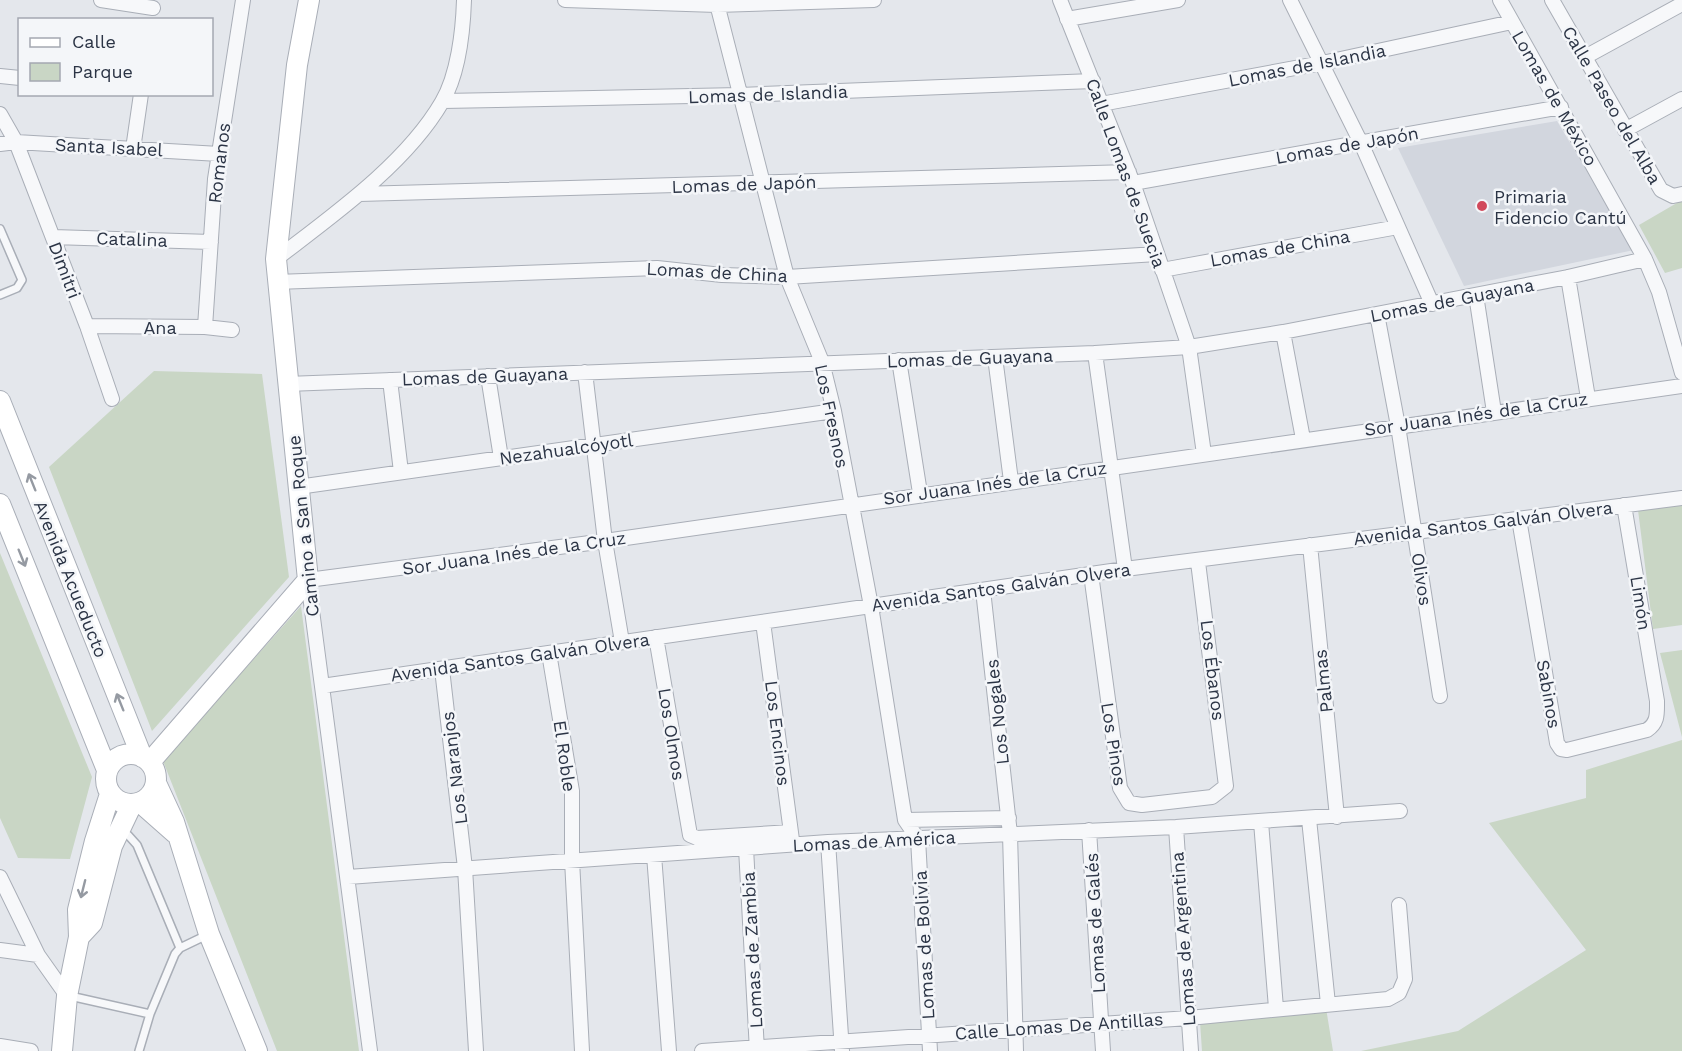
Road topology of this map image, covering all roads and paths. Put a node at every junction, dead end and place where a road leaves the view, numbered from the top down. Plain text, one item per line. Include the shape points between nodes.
1 (101, 0) edge
2 (243, 0) edge
3 (309, 0) edge
4 (464, 0) edge
5 (565, 0) edge
6 (874, 0) edge
7 (1060, 0) edge
8 (1178, 0) edge
9 (1290, 0) edge
10 (1500, 0) edge
11 (1552, 0) edge
12 (716, 3) edge
13 (1682, 4) edge
14 (153, 9) edge
15 (1068, 19) junction
16 (1512, 22) junction
17 (1585, 57) junction
18 (1322, 63) junction
19 (0, 76) edge
20 (18, 78) edge
21 (1093, 81) junction
22 (740, 95) junction
23 (141, 96) edge
24 (1682, 99) edge
25 (443, 101) junction
26 (1101, 104) junction
27 (1562, 107) junction
28 (0, 114) edge
29 (1625, 130) junction
30 (16, 142) junction
31 (1361, 142) junction
32 (0, 144) edge
33 (133, 149) junction
34 (219, 154) junction
35 (1131, 178) junction
36 (763, 184) junction
37 (360, 194) junction
38 (1682, 194) edge
39 (1398, 227) junction
40 (0, 229) edge
41 (53, 237) junction
42 (211, 242) junction
43 (1157, 254) junction
44 (1645, 258) junction
45 (276, 259) junction
46 (1162, 270) junction
47 (787, 277) junction
48 (1568, 278) junction
49 (276, 282) junction
50 (0, 295) edge
51 (1476, 295) junction
52 (1432, 304) junction
53 (1377, 314) junction
54 (87, 326) junction
55 (205, 327) junction
56 (232, 330) dead end
57 (1283, 333) junction
58 (1189, 347) junction
59 (1095, 353) junction
60 (995, 357) junction
61 (899, 360) junction
62 (822, 362) junction
63 (585, 372) junction
64 (1682, 373) edge
65 (488, 376) junction
66 (390, 380) junction
67 (287, 384) junction
68 (1682, 386) edge
69 (1588, 398) junction
70 (112, 399) dead end
71 (0, 401) edge
72 (834, 411) junction
73 (1494, 412) junction
74 (1398, 426) junction
75 (6, 436) edge
76 (1303, 439) junction
77 (593, 445) junction
78 (1204, 453) junction
79 (501, 458) junction
80 (1111, 466) junction
81 (401, 472) junction
82 (1011, 481) junction
83 (298, 487) junction
84 (920, 494) junction
85 (1682, 498) edge
86 (850, 503) junction
87 (0, 504) edge
88 (1624, 505) junction
89 (1519, 519) junction
90 (1414, 532) junction
91 (605, 540) junction
92 (1310, 545) junction
93 (1198, 561) junction
94 (1125, 569) junction
95 (1091, 574) junction
96 (308, 580) junction
97 (983, 590) junction
98 (871, 606) junction
99 (763, 622) junction
100 (656, 637) junction
101 (622, 642) junction
102 (549, 653) junction
103 (442, 669) junction
104 (322, 686) junction
105 (1440, 696) dead end
106 (1657, 702) joint
107 (146, 760) junction
108 (107, 770) junction
109 (1227, 779) joint
110 (156, 783) junction
111 (110, 794) junction
112 (136, 804) junction
113 (1400, 811) dead end
114 (1337, 817) junction
115 (1009, 818) junction
116 (1309, 819) junction
117 (905, 820) junction
118 (1261, 822) junction
119 (1176, 827) junction
120 (108, 830) junction
121 (1089, 830) junction
122 (176, 833) junction
123 (1010, 834) junction
124 (791, 838) junction
125 (918, 839) junction
126 (828, 842) junction
127 (746, 848) junction
128 (654, 855) junction
129 (572, 860) junction
130 (465, 867) junction
131 (0, 877) edge
132 (348, 877) junction
133 (1399, 905) dead end
134 (209, 934) junction
135 (180, 948) junction
136 (0, 950) edge
137 (38, 955) junction
138 (67, 996) junction
139 (1328, 1004) junction
140 (1276, 1008) junction
141 (150, 1014) junction
142 (1189, 1018) junction
143 (1101, 1024) junction
144 (1014, 1030) junction
145 (929, 1035) junction
146 (0, 1046) edge
147 (842, 1046) edge
148 (757, 1049) edge
149 (31, 1051) edge
150 (62, 1051) edge
151 (139, 1051) edge
152 (257, 1051) edge
153 (370, 1051) edge
154 (476, 1051) edge
155 (582, 1051) edge
156 (669, 1051) edge
157 (702, 1051) edge
158 (930, 1051) edge
159 (1016, 1051) edge
160 (1103, 1051) edge
161 (1191, 1051) edge

1 - 14 street
2 - 34 street, Romanos
3 - 45 street, Camino a San Roque via 297,65
4 - 25 street via 459,50
5 - 12 street
6 - 12 street
7 - 15 street, Calle Lomas de Suecia
8 - 15 street
9 - 18 street
10 - 16 street, Lomas de México
11 - 17 street, Calle Paseo del Alba
12 - 22 street, Los Fresnos
13 - 17 street
15 - 21 street, Calle Lomas de Suecia
16 - 18 street, Lomas de Islandia
16 - 27 street, Lomas de México
17 - 29 street, Calle Paseo del Alba
18 - 26 street, Lomas de Islandia
18 - 31 street
19 - 20 street
21 - 22 street, Lomas de Islandia
21 - 26 street, Calle Lomas de Suecia
22 - 25 street, Lomas de Islandia
22 - 36 street, Los Fresnos
23 - 33 street
24 - 29 street
25 - 37 street via 415,138
26 - 35 street, Calle Lomas de Suecia
27 - 31 street, Lomas de Japón
27 - 44 street, Lomas de México
28 - 30 street, Dimitri
29 - 38 street, Calle Paseo del Alba via 1661,190 1673,196
30 - 32 street, Santa Isabel
30 - 33 street, Santa Isabel
30 - 41 street, Dimitri
31 - 35 street, Lomas de Japón
31 - 39 street
33 - 34 street, Santa Isabel
34 - 42 street, Romanos
35 - 36 street, Lomas de Japón
35 - 43 street, Calle Lomas de Suecia
36 - 37 street, Lomas de Japón
36 - 47 street, Los Fresnos
37 - 45 street
39 - 46 street, Lomas de China
39 - 52 street
40 - 50 lane via 22,280 17,288
41 - 42 street, Catalina
41 - 54 street, Dimitri
42 - 55 street, Romanos
43 - 46 street, Calle Lomas de Suecia
43 - 47 street, Lomas de China
44 - 48 street, Lomas de Guayana
44 - 64 street, Lomas de México
45 - 49 street, Camino a San Roque
46 - 58 street, Calle Lomas de Suecia
47 - 49 street, Lomas de China via 657,268
47 - 62 street, Los Fresnos
48 - 51 street, Lomas de Guayana
48 - 69 street
49 - 67 street, Camino a San Roque
51 - 52 street, Lomas de Guayana
51 - 73 street
52 - 53 street, Lomas de Guayana
53 - 57 street, Lomas de Guayana
53 - 74 street, Olivos
54 - 55 street, Ana
54 - 70 street, Dimitri
55 - 56 street, Ana
57 - 58 street, Lomas de Guayana
57 - 76 street
58 - 59 street, Lomas de Guayana
58 - 78 street, Calle Lomas de Suecia
59 - 60 street, Lomas de Guayana
59 - 80 street
60 - 61 street, Lomas de Guayana
60 - 82 street
61 - 62 street, Lomas de Guayana
61 - 84 street
62 - 63 street, Lomas de Guayana
62 - 72 street, Los Fresnos
63 - 65 street, Lomas de Guayana
63 - 77 street
65 - 66 street, Lomas de Guayana
65 - 79 street
66 - 67 street, Lomas de Guayana
66 - 81 street
67 - 83 street, Camino a San Roque
68 - 69 street, Sor Juana Inés de la Cruz
69 - 73 street, Sor Juana Inés de la Cruz
71 - 75 street, Avenida Acueducto
72 - 77 street, Nezahualcóyotl
72 - 86 street, Los Fresnos
73 - 74 street, Sor Juana Inés de la Cruz
74 - 76 street, Sor Juana Inés de la Cruz
74 - 90 street, Olivos
107 -> 75 street, Avenida Acueducto
76 - 78 street, Sor Juana Inés de la Cruz
77 - 79 street, Nezahualcóyotl
77 - 91 street
78 - 80 street, Sor Juana Inés de la Cruz
79 - 81 street, Nezahualcóyotl
80 - 82 street, Sor Juana Inés de la Cruz
80 - 94 street
81 - 83 street, Nezahualcóyotl
82 - 84 street, Sor Juana Inés de la Cruz
83 - 96 street, Camino a San Roque
84 - 86 street, Sor Juana Inés de la Cruz
85 - 88 street, Avenida Santos Galván Olvera
86 - 91 street, Sor Juana Inés de la Cruz
86 - 98 street, Los Fresnos
87 -> 108 street, Avenida Acueducto
88 - 89 street, Avenida Santos Galván Olvera
88 - 106 street, Limón
89 - 90 street, Avenida Santos Galván Olvera
89 - 106 street, Sabinos via 1559,747 1579,748 1647,730 1656,722
90 - 92 street, Avenida Santos Galván Olvera
90 - 105 street, Olivos
91 - 96 street, Sor Juana Inés de la Cruz
91 - 101 street
92 - 93 street, Avenida Santos Galván Olvera
92 - 114 street, Palmas
93 - 94 street, Avenida Santos Galván Olvera
93 - 109 street, Los Ébanos
94 - 95 street, Avenida Santos Galván Olvera
95 - 97 street, Avenida Santos Galván Olvera
95 - 109 street, Los Pinos via 1124,799 1142,805 1212,797 1226,786
96 - 104 street, Camino a San Roque
96 - 107 street
97 - 98 street, Avenida Santos Galván Olvera
97 - 115 street, Los Nogales
98 - 99 street, Avenida Santos Galván Olvera
98 - 117 street, Los Fresnos
99 - 100 street, Avenida Santos Galván Olvera
99 - 124 street, Los Encinos
100 - 101 street, Avenida Santos Galván Olvera
100 - 124 street, Los Olmos via 687,831 697,838
101 - 102 street, Avenida Santos Galván Olvera
102 - 103 street, Avenida Santos Galván Olvera
102 - 129 street, El Roble via 572,791
103 - 104 street, Avenida Santos Galván Olvera
103 - 130 street, Los Naranjos
104 - 132 street, Camino a San Roque
107 - 108 street via 126,755 111,763
107 - 110 street via 154,768
108 - 111 street
110 - 112 street via 153,792
110 - 122 street
111 - 112 street via 123,803
111 - 120 street
112 - 120 street
112 - 122 street
113 - 114 street, Lomas de América
114 - 116 street, Lomas de América
115 - 117 street
115 - 123 street, Los Nogales
116 - 118 street, Lomas de América
116 - 139 street
117 - 125 street, Los Fresnos
118 - 119 street, Lomas de América
118 - 140 street
119 - 121 street, Lomas de América
119 - 142 street, Lomas de Argentina
120 - 135 lane via 128,835 137,845
120 - 138 street via 92,922 79,937
121 - 123 street, Lomas de América
121 - 143 street, Lomas de Galés
122 - 134 street
123 - 125 street, Lomas de América
123 - 144 street, Los Nogales
124 - 126 street, Lomas de América
124 - 127 street, Lomas de América
125 - 126 street, Lomas de América
125 - 145 street, Lomas de Bolivia
126 - 147 street
127 - 128 street, Lomas de América
127 - 148 street, Lomas de Zambia
128 - 129 street, Lomas de América
128 - 156 street
129 - 130 street, Lomas de América
129 - 155 street, El Roble
130 - 132 street, Lomas de América
130 - 154 street, Los Naranjos
131 - 137 street
132 - 153 street, Camino a San Roque
133 - 139 street, Calle Lomas De Antillas via 1405,979 1399,993 1388,999
134 - 135 lane
134 - 152 street
135 - 141 lane
136 - 137 street
137 - 138 street
138 - 141 lane
138 - 150 street
139 - 140 street, Calle Lomas De Antillas
140 - 142 street, Calle Lomas De Antillas
141 - 151 lane
142 - 143 street, Calle Lomas De Antillas
142 - 161 street, Lomas de Argentina
143 - 144 street, Calle Lomas De Antillas
143 - 160 street, Lomas de Galés
144 - 145 street, Calle Lomas De Antillas
144 - 159 street, Los Nogales
145 - 147 street, Calle Lomas De Antillas
145 - 158 street, Lomas de Bolivia
146 - 149 street
147 - 148 street, Calle Lomas De Antillas
148 - 157 street, Calle Lomas De Antillas

